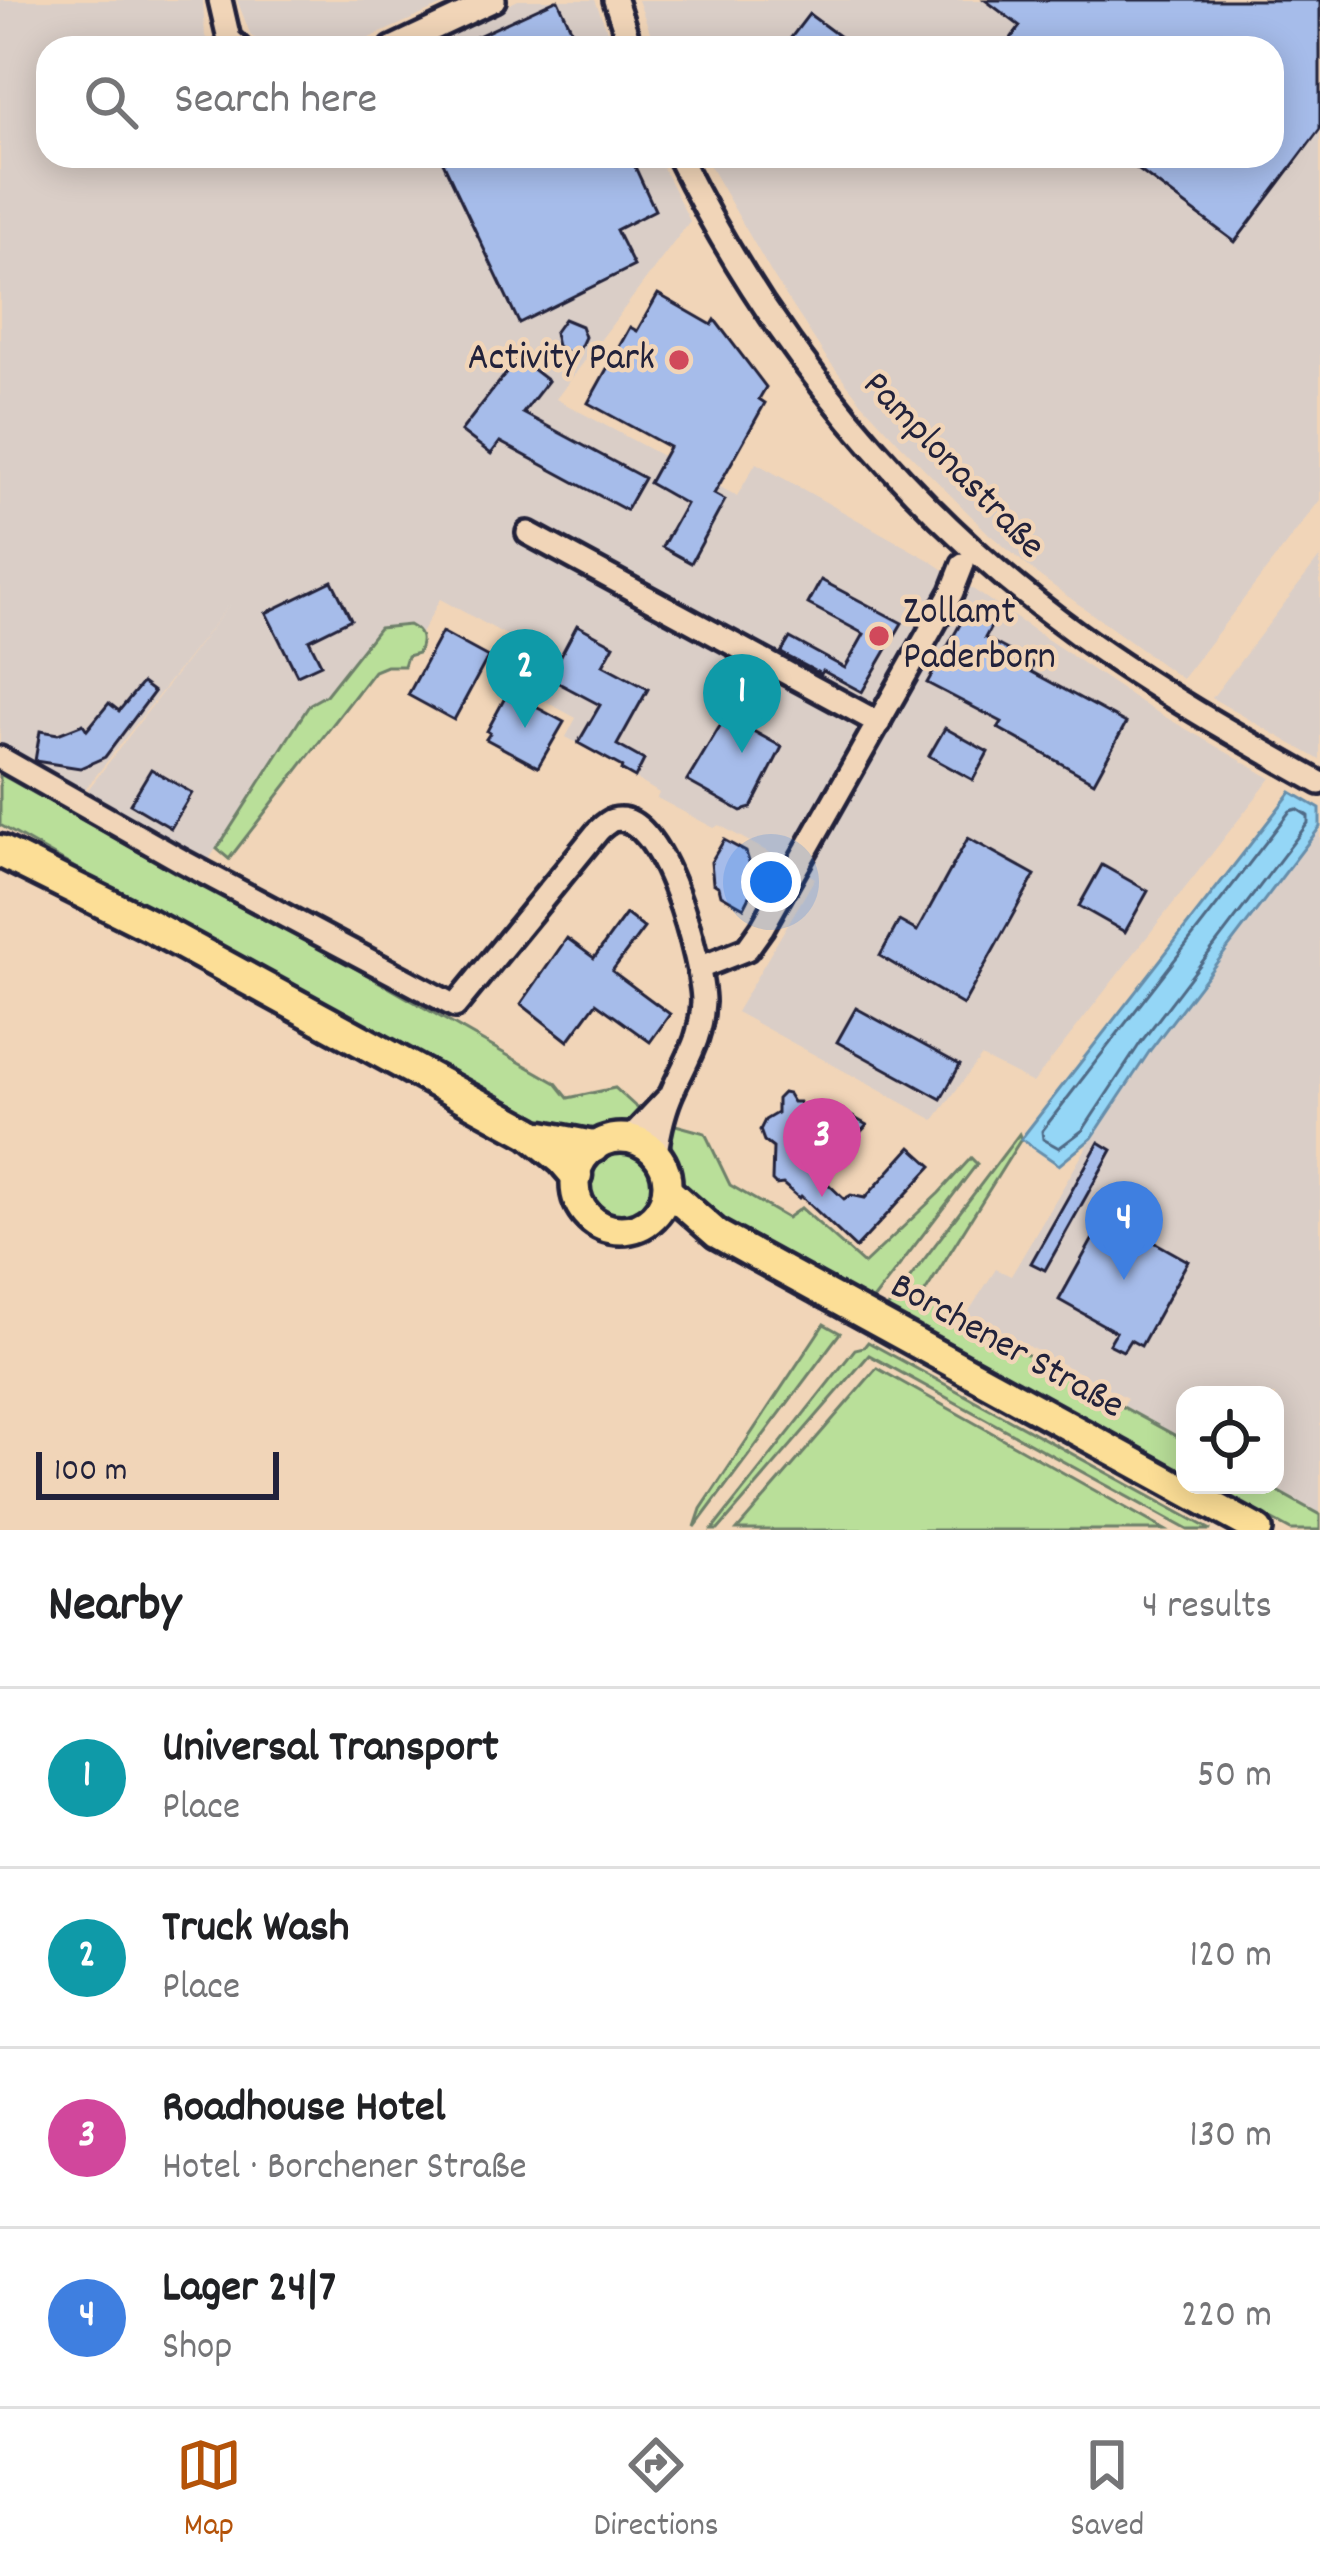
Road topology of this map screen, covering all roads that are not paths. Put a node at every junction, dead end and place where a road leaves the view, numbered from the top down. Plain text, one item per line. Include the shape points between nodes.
1 (220, 0) edge
2 (494, 0) edge
3 (615, 0) edge
4 (229, 36) edge
5 (418, 36) edge
6 (627, 36) edge
7 (685, 168) edge
8 (528, 533) dead end
9 (963, 565) dead end
10 (879, 723) junction
11 (0, 758) edge
12 (1320, 783) edge
13 (0, 832) edge
14 (0, 851) edge
15 (149, 925) junction
16 (699, 968) junction
17 (671, 1094) junction
18 (530, 1133) junction
19 (630, 1138) junction
20 (592, 1147) junction
21 (656, 1153) junction
22 (576, 1175) junction
23 (667, 1190) junction
24 (652, 1218) junction
25 (717, 1234) junction
26 (1258, 1530) edge

1 - 4 street
2 - 5 street
3 - 6 street
7 - 12 street, Pamplonastraße via 810,369 960,538 1126,668
8 - 10 street
9 - 10 street
10 - 16 street via 747,949
11 - 16 street via 455,1006 598,831 621,820 654,842
13 - 15 highway
14 - 15 highway
15 - 18 highway
16 - 17 street via 696,1047
17 - 19 street
17 - 21 street
18 - 20 highway
18 - 22 highway
19 - 20 main road
19 - 21 main road
20 - 22 main road
21 - 23 main road
22 - 24 main road via 579,1204 598,1224 626,1230
23 - 24 main road
23 - 25 main road, Borchener Straße
24 - 25 main road, Borchener Straße
25 - 26 main road, Borchener Straße

